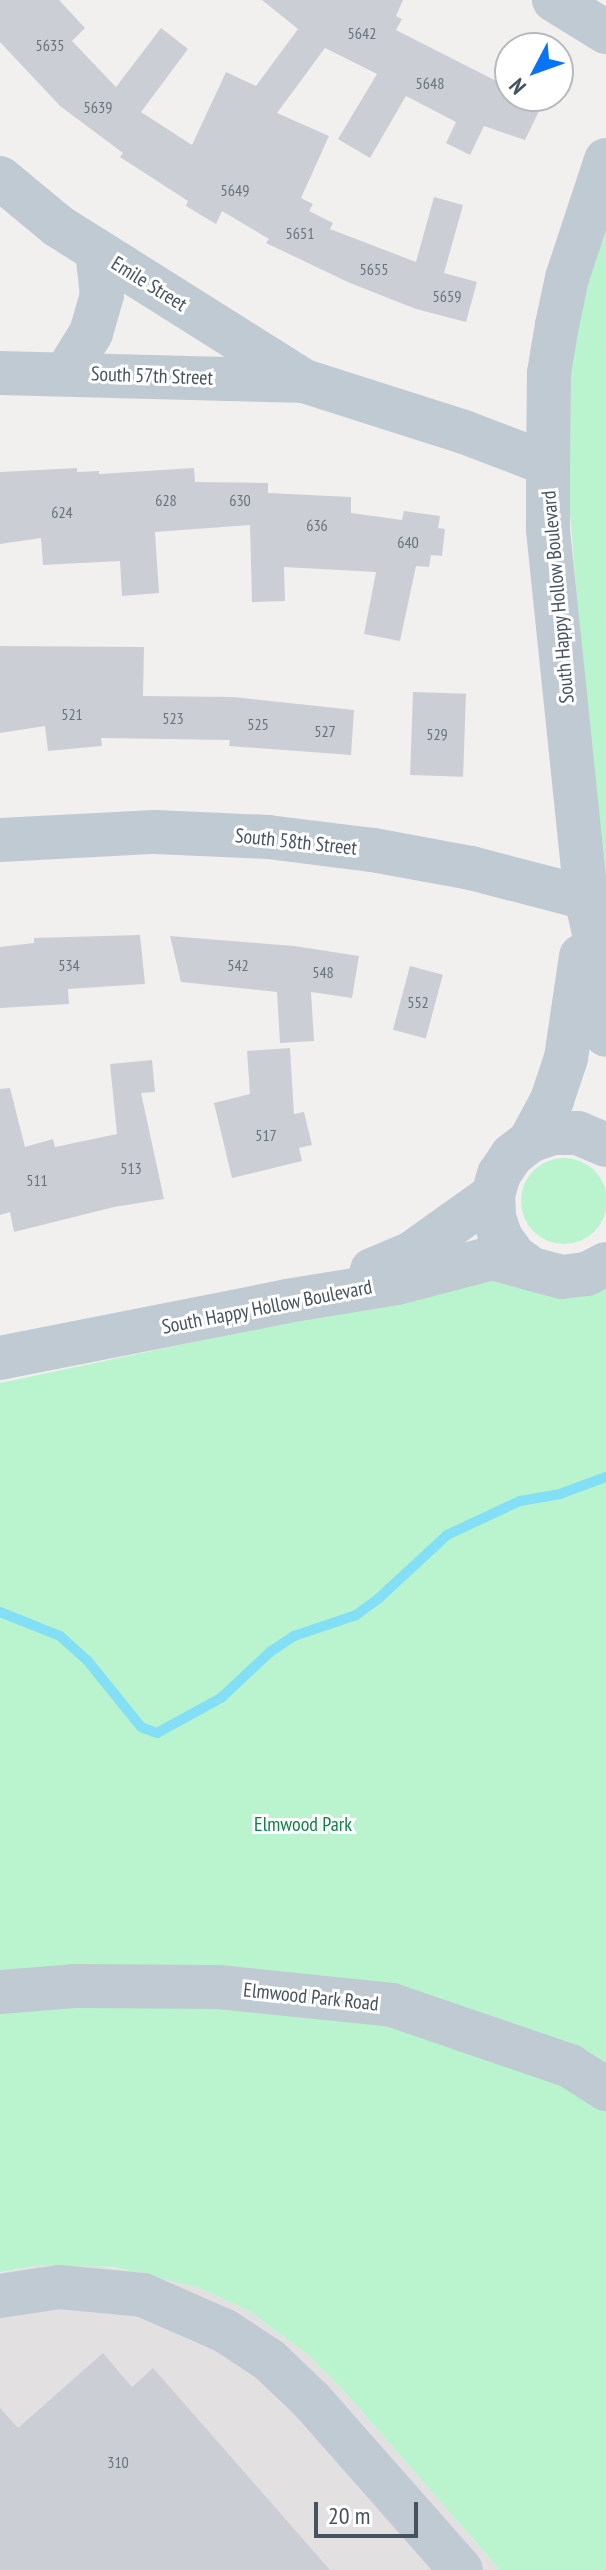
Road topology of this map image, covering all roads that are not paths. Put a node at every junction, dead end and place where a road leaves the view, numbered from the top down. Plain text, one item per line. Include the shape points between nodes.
1 (554, 0) edge
2 (606, 32) edge
3 (606, 160) edge
4 (0, 178) edge
5 (97, 251) junction
6 (0, 373) edge
7 (66, 373) junction
8 (304, 381) junction
9 (548, 464) junction
10 (0, 840) edge
11 (586, 898) junction
12 (606, 1035) edge
13 (530, 1141) junction
14 (606, 1145) edge
15 (493, 1195) junction
16 (606, 1264) edge
17 (547, 1273) junction
18 (606, 1284) edge
19 (287, 1301) junction
20 (0, 1358) edge
21 (0, 1992) edge
22 (606, 2089) edge
23 (0, 2296) edge
24 (461, 2570) edge

1 - 2 street
3 - 9 street, South Happy Hollow Boulevard via 557,325 549,373
4 - 5 street, Emile Street
5 - 7 street via 102,295 91,333
5 - 8 street, Emile Street
6 - 7 street, South 57th Street
7 - 8 street, South 57th Street
8 - 9 street
9 - 11 street, South Happy Hollow Boulevard via 548,530
10 - 11 street, South 58th Street via 155,832 268,837 471,868
11 - 12 street, South Happy Hollow Boulevard via 600,959
11 - 13 street, South Happy Hollow Boulevard via 566,1058
13 - 14 street via 553,1133 578,1133
13 - 15 street, South Happy Hollow Boulevard via 505,1164
15 - 17 street via 501,1238 514,1256
15 - 19 street via 412,1253
16 - 17 street via 587,1274
17 - 18 street
17 - 19 street, South Happy Hollow Boulevard via 492,1258 397,1283
19 - 20 street, South Happy Hollow Boulevard
21 - 22 street, Elmwood Park Road via 74,1986 219,1987 392,2005 570,2066
23 - 24 street via 59,2287 143,2295 225,2331 269,2360 312,2401

